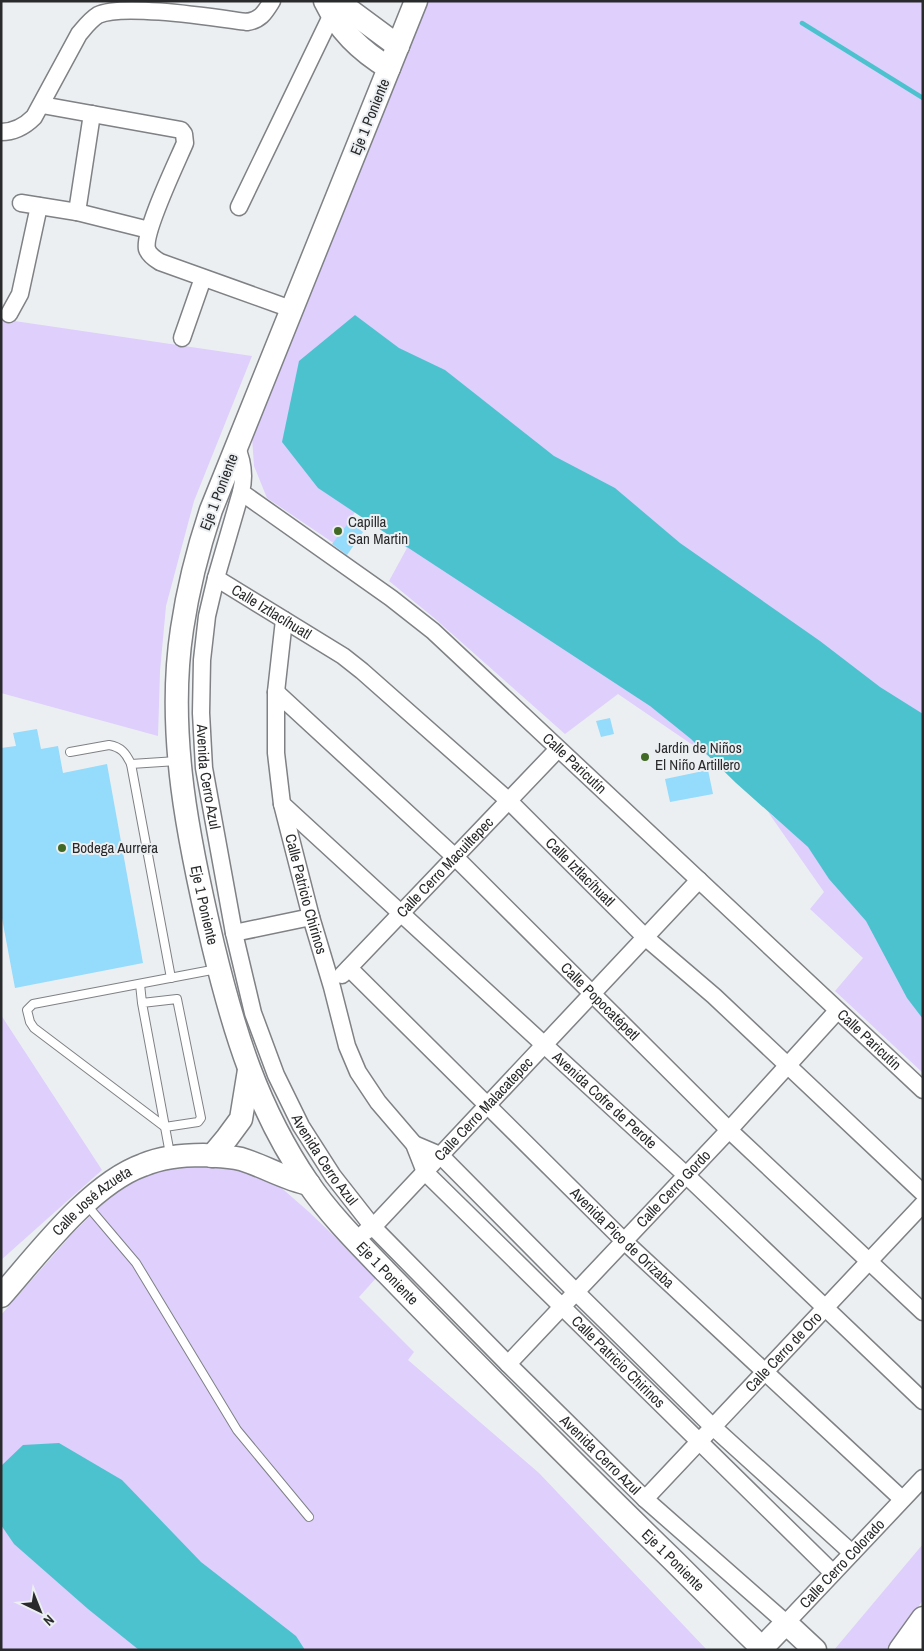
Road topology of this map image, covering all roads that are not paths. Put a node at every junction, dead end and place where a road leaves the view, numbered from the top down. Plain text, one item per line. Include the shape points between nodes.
1 (272, 1) edge
2 (416, 1) edge
3 (126, 5) edge
4 (333, 5) edge
5 (398, 46) junction
6 (389, 68) junction
7 (42, 105) junction
8 (92, 114) junction
9 (1, 132) edge
10 (21, 203) dead end
11 (39, 206) junction
12 (239, 207) dead end
13 (76, 212) junction
14 (149, 230) junction
15 (203, 278) junction
16 (291, 309) junction
17 (9, 314) dead end
18 (182, 338) dead end
19 (236, 446) junction
20 (241, 492) junction
21 (216, 578) junction
22 (284, 620) junction
23 (276, 692) junction
24 (558, 749) junction
25 (70, 752) dead end
26 (179, 760) junction
27 (131, 764) junction
28 (509, 801) junction
29 (282, 804) junction
30 (455, 858) junction
31 (699, 880) junction
32 (402, 913) junction
33 (311, 917) junction
34 (234, 933) junction
35 (645, 937) junction
36 (219, 968) junction
37 (349, 968) junction
38 (171, 978) junction
39 (140, 984) junction
40 (332, 987) junction
41 (592, 993) junction
42 (142, 1003) junction
43 (837, 1011) junction
44 (544, 1044) junction
45 (787, 1066) junction
46 (249, 1070) junction
47 (923, 1090) edge
48 (488, 1105) junction
49 (165, 1127) junction
50 (729, 1130) junction
51 (414, 1144) junction
52 (440, 1154) junction
53 (212, 1156) junction
54 (171, 1158) junction
55 (425, 1172) junction
56 (686, 1175) junction
57 (309, 1184) junction
58 (923, 1194) edge
59 (85, 1203) junction
60 (923, 1204) edge
61 (373, 1227) junction
62 (624, 1241) junction
63 (351, 1243) junction
64 (868, 1262) junction
65 (576, 1292) junction
66 (1, 1296) edge
67 (562, 1307) junction
68 (824, 1308) junction
69 (923, 1312) edge
70 (508, 1364) junction
71 (648, 1364) junction
72 (766, 1371) junction
73 (634, 1379) junction
74 (923, 1402) edge
75 (713, 1427) junction
76 (699, 1442) junction
77 (923, 1478) edge
78 (645, 1499) junction
79 (902, 1500) junction
80 (309, 1517) dead end
81 (852, 1553) junction
82 (833, 1573) junction
83 (923, 1618) edge
84 (786, 1623) junction
85 (763, 1649) edge
86 (815, 1650) edge
87 (900, 1650) edge

1 - 3 street via 260,18 247,22
2 - 5 main road, Eje 1 Poniente
3 - 7 street via 100,14 89,22 79,34
4 - 5 main road
4 - 6 main road via 349,38
4 - 12 street
5 - 6 main road, Eje 1 Poniente
6 - 16 main road, Eje 1 Poniente
7 - 8 street
7 - 9 street via 26,125
8 - 13 street
8 - 14 street via 181,130 184,134 185,143
10 - 11 street
11 - 13 street
11 - 17 street via 20,294
13 - 14 street
14 - 15 street via 146,246 153,258
15 - 16 street
15 - 18 street
16 - 19 main road, Eje 1 Poniente
19 - 20 street via 244,476
19 - 26 main road, Eje 1 Poniente via 195,559 182,631 177,713
20 - 21 street, Avenida Cerro Azul
20 - 24 street, Calle Paricutín via 411,613
21 - 22 street, Calle Iztlacíhuatl
21 - 34 street, Avenida Cerro Azul via 202,660 201,713 204,768
22 - 23 street, Calle Patricio Chirinos
22 - 28 street, Calle Iztlacíhuatl via 362,671
23 - 29 street, Calle Patricio Chirinos via 276,753
23 - 30 street, Calle Popocatépetl
24 - 28 street, Calle Cerro Macuiltepec
24 - 31 street, Calle Paricutín
25 - 27 lane via 115,746 127,755
26 - 27 lane
26 - 36 main road, Eje 1 Poniente via 201,895
27 - 38 lane
28 - 30 street, Calle Cerro Macuiltepec
28 - 35 street, Calle Iztlacíhuatl
29 - 32 street, Avenida Cofre de Perote
29 - 33 street, Calle Patricio Chirinos
30 - 32 street, Calle Cerro Macuiltepec
30 - 41 street, Calle Popocatépetl
31 - 35 street, Calle Cerro Malacatepec
31 - 43 street, Calle Paricutín
32 - 37 street, Calle Cerro Macuiltepec
32 - 44 street, Avenida Cofre de Perote
33 - 34 street
33 - 40 street, Calle Patricio Chirinos
34 - 61 street, Avenida Cerro Azul via 253,1013 276,1075 301,1126 332,1176
35 - 41 street, Calle Cerro Malacatepec
35 - 45 street, Calle Iztlacíhuatl via 714,996
36 - 38 lane
36 - 46 main road, Eje 1 Poniente
37 - 40 street, Calle Cerro Macuiltepec
37 - 48 street, Avenida Pico de Orizaba
38 - 39 lane
39 - 42 lane
39 - 49 lane via 32,1004 27,1010 34,1028
40 - 51 street, Calle Patricio Chirinos via 346,1046 358,1072 378,1102
41 - 44 street, Calle Cerro Malacatepec
41 - 50 street, Calle Popocatépetl
42 - 49 lane
42 - 49 lane via 177,999 201,1118 196,1123
43 - 45 street, Calle Cerro Gordo
43 - 47 street, Calle Paricutín
44 - 48 street, Calle Cerro Malacatepec
44 - 56 street, Avenida Cofre de Perote
45 - 50 street, Calle Cerro Gordo
45 - 58 street, Calle Iztlacíhuatl
46 - 53 main road via 241,1119
46 - 57 main road, Eje 1 Poniente via 273,1124
48 - 52 street, Calle Cerro Malacatepec
48 - 62 street, Avenida Pico de Orizaba
49 - 54 lane
50 - 56 street, Calle Cerro Gordo
50 - 64 street, Calle Popocatépetl
51 - 52 street, Calle Patricio Chirinos
51 - 55 street, Calle Patricio Chirinos
52 - 55 street, Calle Cerro Malacatepec
52 - 65 street, Calle Patricio Chirinos
53 - 54 main road, Calle José Azueta
53 - 57 main road, Calle José Azueta via 240,1159
54 - 59 main road, Calle José Azueta via 142,1165 113,1180
55 - 61 street, Calle Cerro Malacatepec
55 - 67 street, Calle Patricio Chirinos
56 - 62 street, Calle Cerro Gordo
56 - 68 street, Avenida Cofre de Perote
57 - 63 main road, Eje 1 Poniente
59 - 66 main road, Calle José Azueta
59 - 80 lane via 136,1263 237,1430
60 - 64 street, Calle Cerro de Oro
61 - 63 street, Calle Cerro Malacatepec
61 - 70 street, Avenida Cerro Azul
62 - 65 street, Calle Cerro Gordo
62 - 72 street, Avenida Pico de Orizaba
63 - 85 main road, Eje 1 Poniente
64 - 68 street, Calle Cerro de Oro
64 - 69 street, Calle Popocatépetl
65 - 67 street, Calle Cerro Gordo
65 - 71 street, Calle Patricio Chirinos
67 - 70 street, Calle Cerro Gordo
67 - 73 street, Calle Patricio Chirinos
68 - 72 street, Calle Cerro de Oro
68 - 74 street, Avenida Cofre de Perote
70 - 78 street, Avenida Cerro Azul
71 - 73 street
71 - 75 street, Calle Patricio Chirinos
72 - 75 street, Calle Cerro de Oro
72 - 79 street, Avenida Pico de Orizaba
73 - 76 street, Calle Patricio Chirinos
75 - 76 street, Calle Cerro de Oro
75 - 81 street, Calle Patricio Chirinos
76 - 78 street, Calle Cerro de Oro
76 - 82 street, Calle Patricio Chirinos
77 - 79 street, Calle Cerro Colorado
78 - 84 street, Avenida Cerro Azul
79 - 81 street, Calle Cerro Colorado
81 - 82 street, Calle Cerro Colorado
82 - 84 street, Calle Cerro Colorado
83 - 87 main road
84 - 85 main road, Calle Cerro Colorado
84 - 86 main road, Avenida Cerro Azul

